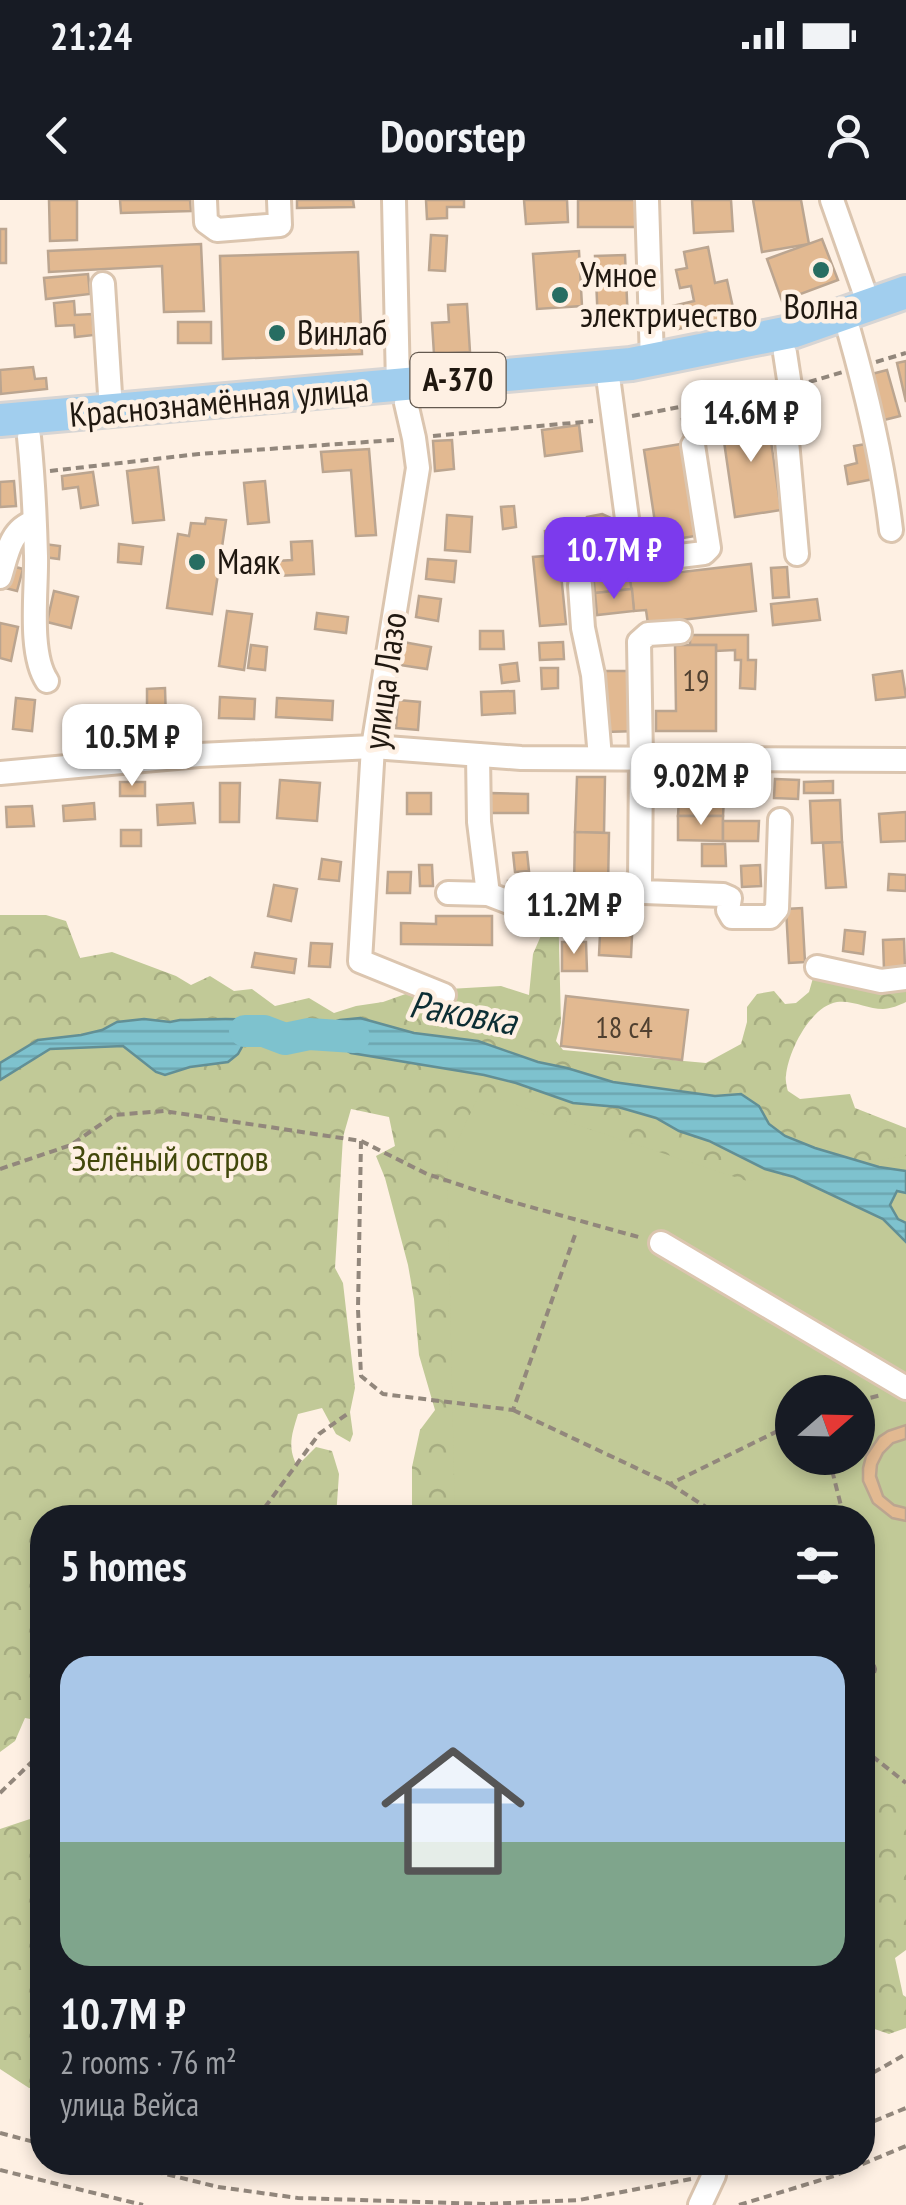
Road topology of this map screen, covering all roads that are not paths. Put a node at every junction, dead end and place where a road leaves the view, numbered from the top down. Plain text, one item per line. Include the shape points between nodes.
1 (205, 200) edge
2 (279, 200) edge
3 (394, 200) edge
4 (647, 200) edge
5 (832, 200) edge
6 (103, 284) dead end
7 (866, 285) junction
8 (906, 292) edge
9 (906, 311) edge
10 (849, 331) junction
11 (785, 353) junction
12 (652, 370) junction
13 (609, 384) junction
14 (402, 395) junction
15 (112, 410) junction
16 (192, 412) junction
17 (0, 420) edge
18 (14, 438) edge
19 (693, 445) dead end
20 (34, 522) junction
21 (891, 530) dead end
22 (797, 554) dead end
23 (0, 577) edge
24 (580, 585) dead end
25 (680, 632) dead end
26 (47, 681) dead end
27 (374, 746) junction
28 (478, 754) junction
29 (600, 758) junction
30 (642, 758) junction
31 (906, 760) edge
32 (0, 772) edge
33 (780, 820) dead end
34 (448, 894) dead end
35 (488, 894) junction
36 (535, 912) dead end
37 (817, 967) dead end
38 (906, 978) edge
39 (444, 995) dead end
40 (661, 1243) road end
41 (906, 1388) edge
42 (714, 2175) road end
43 (700, 2205) edge

1 - 2 street via 206,222 217,230 280,225
3 - 14 street, улица Лазо
4 - 12 street
5 - 7 street
6 - 15 street
7 - 8 highway, Краснознамённая улица / А-370
7 - 12 highway, Краснознамённая улица / А-370 via 795,331
9 - 10 highway, Краснознамённая улица / А-370
10 - 11 highway, Краснознамённая улица / А-370
10 - 21 street via 884,470
11 - 12 highway, Краснознамённая улица / А-370
11 - 22 street
12 - 13 highway, Краснознамённая улица / А-370
12 - 14 highway, Краснознамённая улица / А-370
13 - 14 highway, Краснознамённая улица / А-370
13 - 19 street via 632,556 639,561 709,548
14 - 16 highway, Краснознамённая улица / А-370
14 - 27 street, улица Лазо via 418,468
15 - 16 highway, Краснознамённая улица / А-370
15 - 17 highway, Краснознамённая улица / А-370
16 - 18 highway, Краснознамённая улица / А-370
18 - 20 street via 33,473
20 - 23 street via 15,534
20 - 26 street via 33,611
24 - 29 street
25 - 30 street via 648,634 639,642
27 - 28 street
27 - 32 street
27 - 39 street, улица Лазо via 360,962
28 - 29 street
28 - 35 street
29 - 30 street
30 - 31 street
30 - 33 street via 644,892 723,894 730,898 732,917 770,917 777,909
34 - 35 street
35 - 36 street
37 - 38 street via 880,981
40 - 41 street
42 - 43 street

